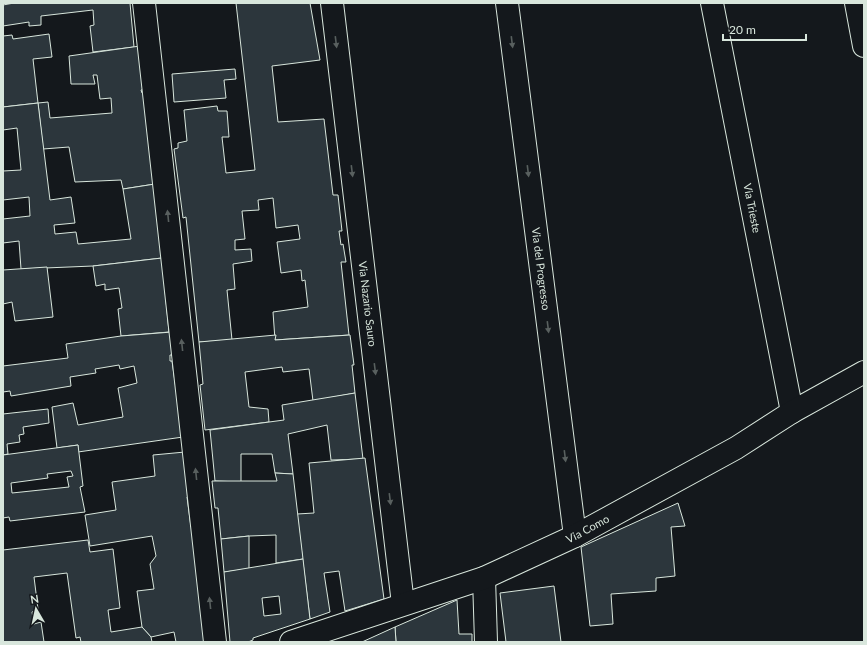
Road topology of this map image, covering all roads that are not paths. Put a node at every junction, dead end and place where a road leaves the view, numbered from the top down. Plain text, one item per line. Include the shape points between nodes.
1 (144, 3) edge
2 (332, 3) edge
3 (507, 3) edge
4 (712, 3) edge
5 (856, 3) edge
6 (863, 31) edge
7 (864, 372) edge
8 (792, 412) junction
9 (575, 536) junction
10 (484, 578) junction
11 (403, 604) junction
12 (301, 641) edge
13 (215, 642) edge
14 (486, 642) edge

13 -> 1 street
2 -> 11 street, Via Nazario Sauro
3 -> 9 street, Via del Progresso
4 - 8 street, Via Trieste
5 - 6 street
7 - 8 street, Via Como
8 - 9 street, Via Como via 736,448
9 - 10 street, Via Como
10 - 11 street, Via Como
10 - 14 street
11 - 12 street, Via Como

